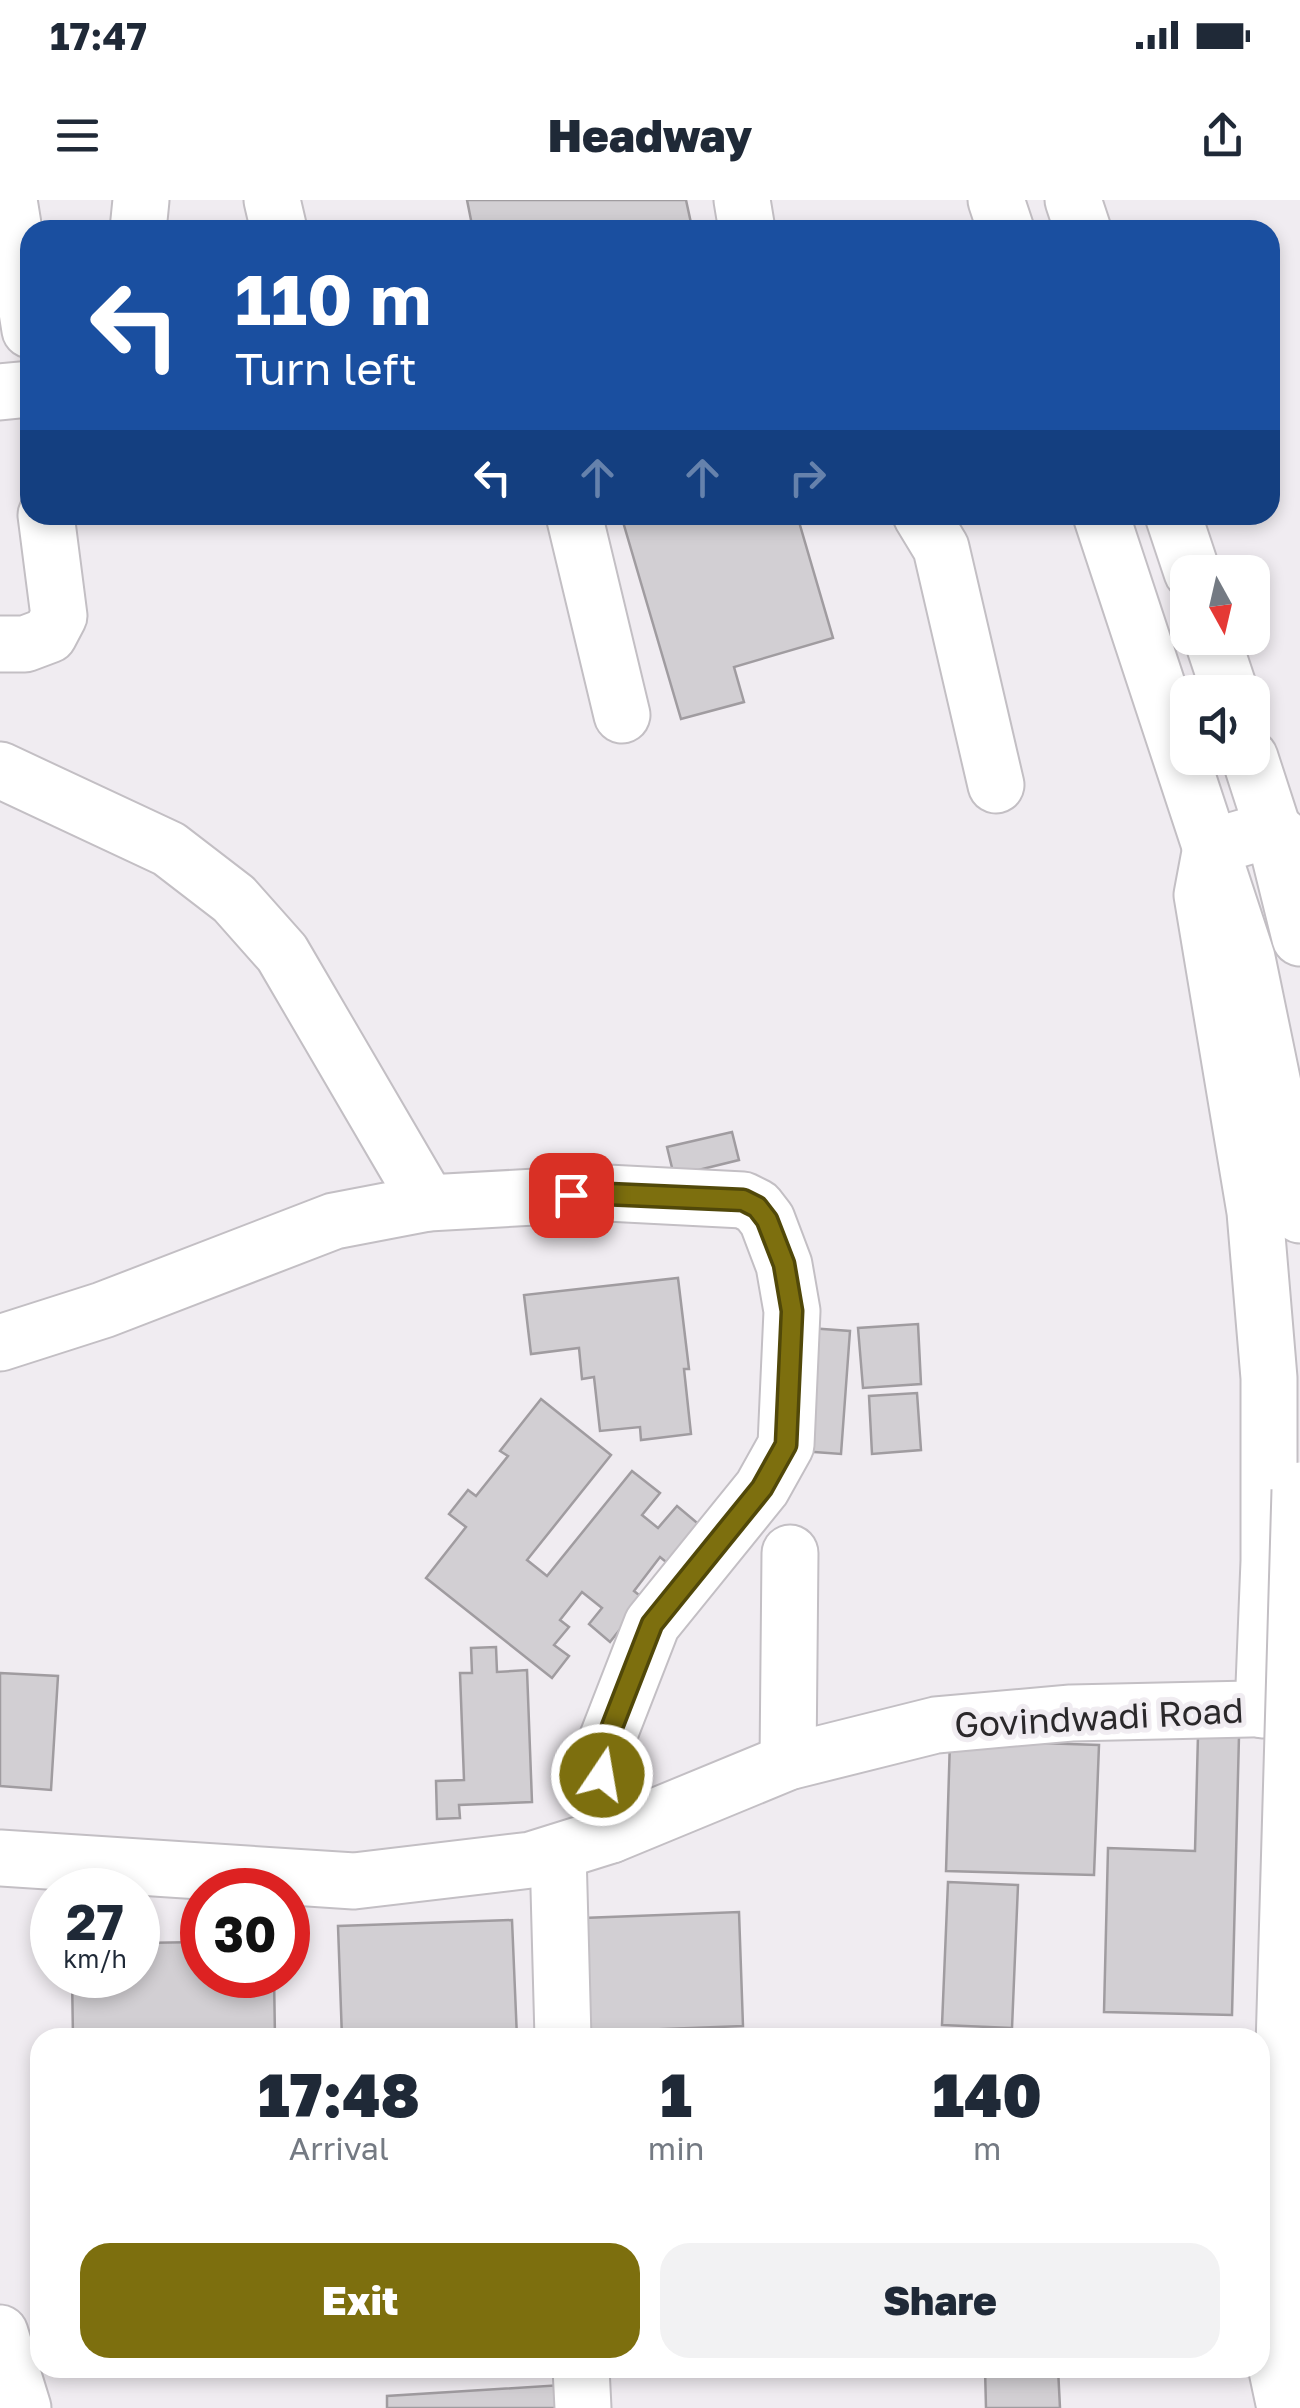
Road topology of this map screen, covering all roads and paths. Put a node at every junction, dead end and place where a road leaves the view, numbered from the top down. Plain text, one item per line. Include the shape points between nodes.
1 (9, 200) edge
2 (20, 268) edge
3 (47, 525) edge
4 (576, 525) edge
5 (927, 525) edge
6 (1105, 525) edge
7 (1176, 525) edge
8 (1186, 555) edge
9 (0, 644) edge
10 (622, 716) dead end
11 (0, 770) edge
12 (1257, 775) edge
13 (996, 785) dead end
14 (1286, 841) edge
15 (1212, 847) junction
16 (1300, 937) edge
17 (428, 1203) junction
18 (1300, 1215) edge
19 (0, 1343) edge
20 (1300, 1490) edge
21 (790, 1554) dead end
22 (1281, 1709) edge
23 (788, 1762) junction
24 (611, 1834) junction
25 (558, 1852) junction
26 (0, 1858) edge
27 (564, 2028) edge
28 (0, 2333) edge
29 (582, 2378) edge
30 (23, 2408) edge
31 (583, 2408) edge
32 (1286, 2408) edge

1 - 2 street
3 - 9 street via 60,616 49,635
4 - 10 street
5 - 13 street via 941,548
6 - 15 street
7 - 8 street
11 - 17 street via 168,848 234,899 282,953
12 - 14 street
14 - 15 street
14 - 16 street
15 - 18 street via 1247,958
15 - 22 street via 1202,894 1256,1212
17 - 19 street via 334,1221
17 - 24 street via 607,1194 743,1200 767,1220 784,1264 792,1311 786,1445 762,1488 652,1624 603,1750 601,1800
20 - 32 street, bridge via 1275,2361
21 - 23 street
22 - 23 street, Govindwadi Road via 1072,1713 936,1726
23 - 24 street, Govindwadi Road
24 - 25 street, Govindwadi Road
25 - 26 street, Govindwadi Road via 354,1880
25 - 27 street
28 - 30 street
29 - 31 street

